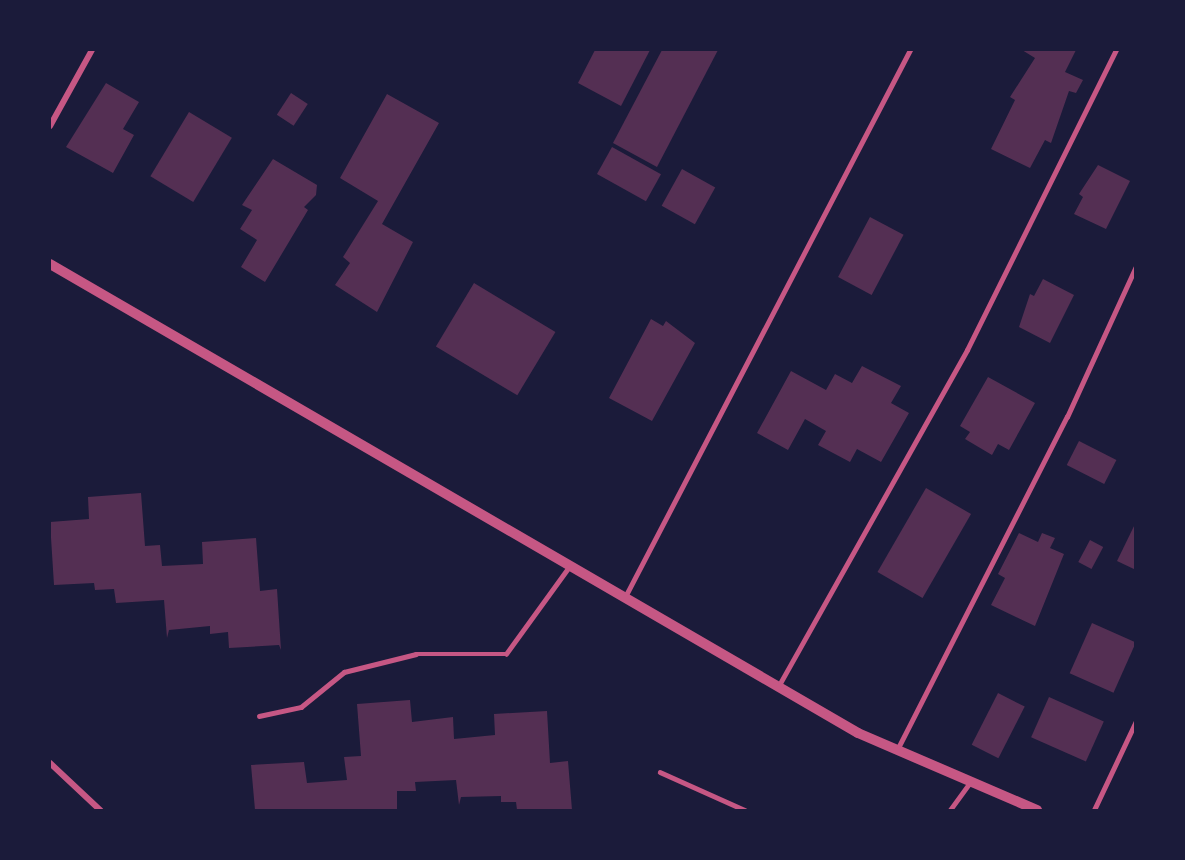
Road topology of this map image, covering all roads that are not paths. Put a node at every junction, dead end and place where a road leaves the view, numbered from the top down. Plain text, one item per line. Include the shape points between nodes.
1 (93, 50) edge
2 (910, 50) edge
3 (1116, 50) edge
4 (50, 126) edge
5 (50, 264) edge
6 (1136, 266) edge
7 (570, 564) junction
8 (625, 597) junction
9 (778, 687) junction
10 (259, 716) dead end
11 (1136, 721) edge
12 (896, 754) junction
13 (50, 763) edge
14 (660, 772) dead end
15 (969, 784) junction
16 (100, 810) edge
17 (745, 810) edge
18 (950, 810) edge
19 (1037, 810) edge
20 (1094, 810) edge

1 - 4 street
2 - 8 lane
3 - 9 lane via 967,350
5 - 7 street
6 - 12 lane via 1067,417
7 - 8 street
7 - 10 lane via 506,654 416,654 344,672 301,707
8 - 9 street
9 - 12 street
11 - 20 lane
12 - 15 street
13 - 16 street
14 - 17 lane
15 - 18 lane
15 - 19 street

